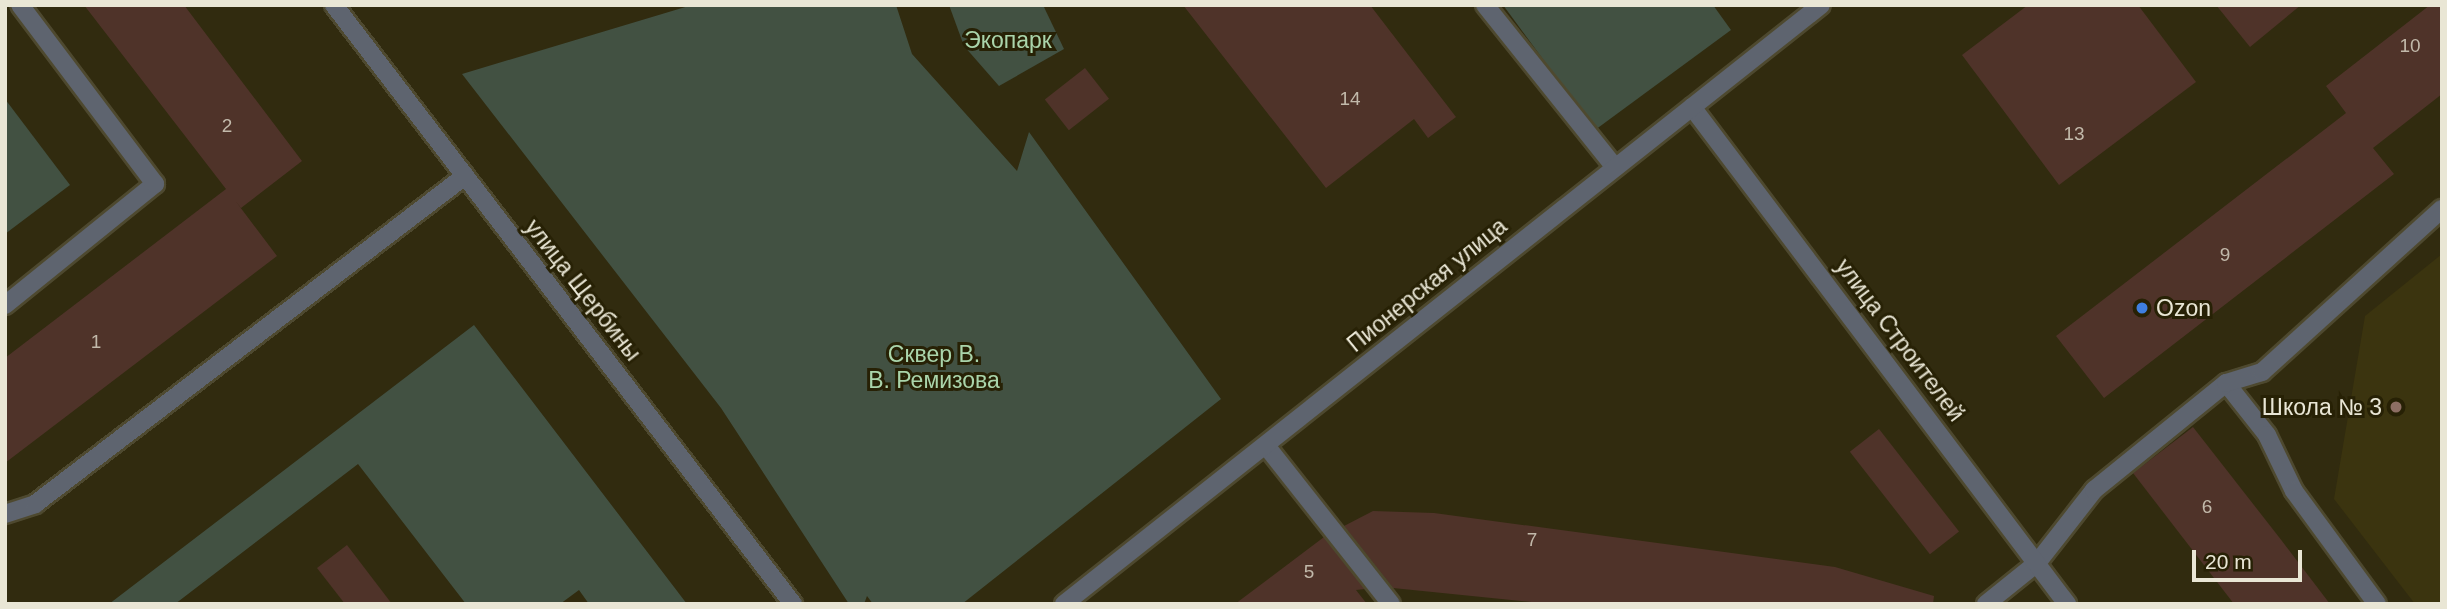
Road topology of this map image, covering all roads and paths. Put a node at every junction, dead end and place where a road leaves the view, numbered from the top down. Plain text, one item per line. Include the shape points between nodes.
1 (20, 5) edge
2 (334, 5) edge
3 (1485, 5) edge
4 (1821, 5) edge
5 (1692, 107) junction
6 (1613, 165) junction
7 (465, 176) junction
8 (2442, 209) edge
9 (5, 305) edge
10 (2226, 383) junction
11 (1267, 447) junction
12 (5, 514) edge
13 (2037, 563) junction
14 (793, 604) edge
15 (1064, 604) edge
16 (1391, 604) edge
17 (1986, 604) edge
18 (2067, 604) edge
19 (2376, 604) edge

1 - 9 street via 155,184
2 - 7 street, улица Щербины
3 - 6 street
4 - 5 street, Пионерская улица
5 - 6 street, Пионерская улица
5 - 13 street, улица Строителей
6 - 11 street, Пионерская улица
7 - 12 street via 35,504
7 - 14 street, улица Щербины
8 - 10 street via 2262,372
10 - 13 street via 2094,490
10 - 19 street via 2267,435 2294,491
11 - 15 street, Пионерская улица
11 - 16 street
13 - 17 street
13 - 18 street, улица Строителей

